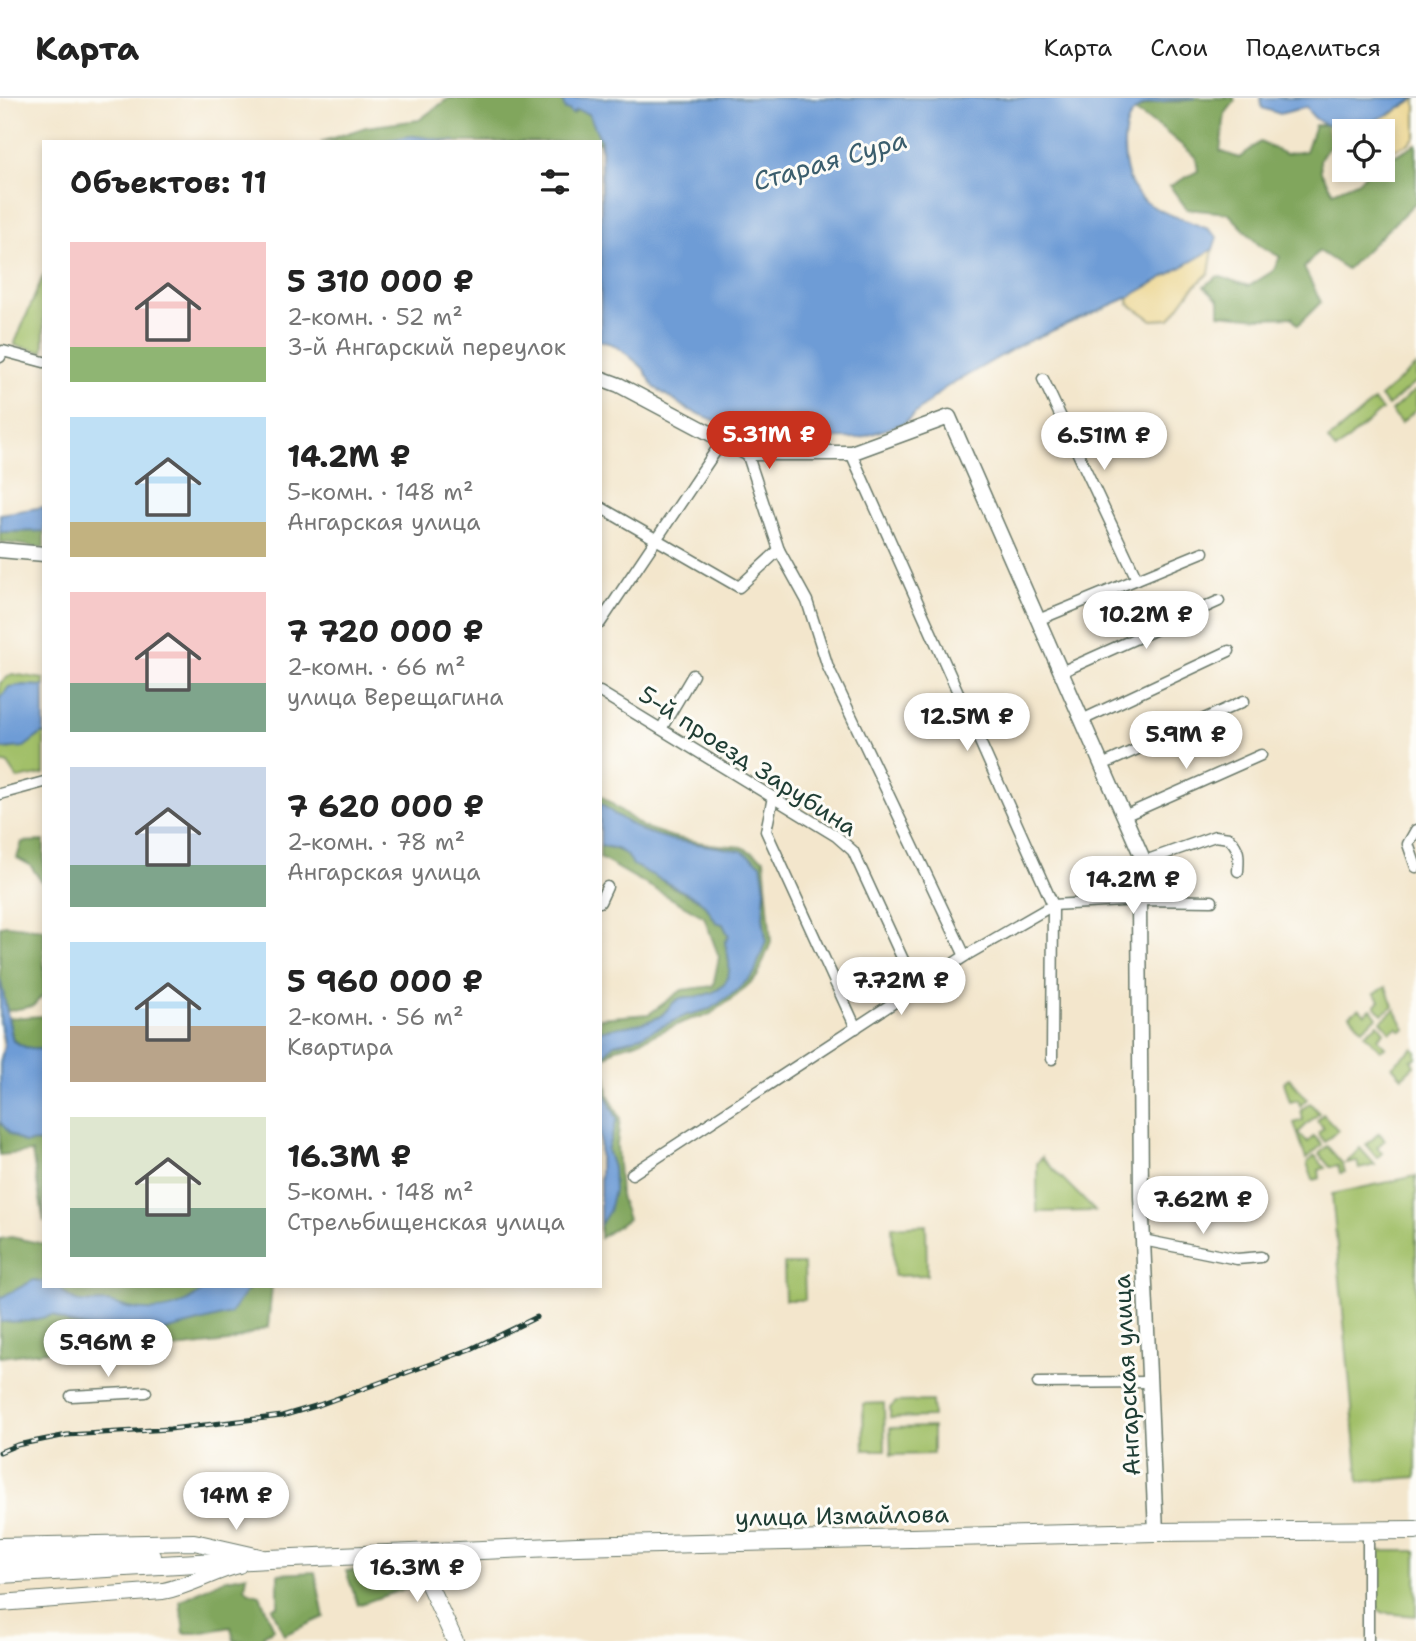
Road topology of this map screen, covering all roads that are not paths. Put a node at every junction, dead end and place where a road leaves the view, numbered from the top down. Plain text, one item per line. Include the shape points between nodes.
1 (0, 357) edge
2 (42, 361) edge
3 (602, 379) edge
4 (1043, 379) dead end
5 (723, 440) junction
6 (747, 453) junction
7 (851, 453) junction
8 (602, 508) edge
9 (656, 541) junction
10 (0, 550) edge
11 (779, 550) junction
12 (1203, 552) dead end
13 (42, 554) edge
14 (1137, 579) junction
15 (1219, 601) dead end
16 (602, 620) edge
17 (1038, 620) junction
18 (1229, 651) dead end
19 (1061, 672) junction
20 (692, 675) dead end
21 (602, 693) edge
22 (1244, 701) dead end
23 (1082, 720) junction
24 (661, 729) junction
25 (1261, 755) dead end
26 (1102, 765) junction
27 (42, 783) edge
28 (0, 794) edge
29 (773, 797) junction
30 (1124, 816) junction
31 (1416, 830) edge
32 (1142, 862) junction
33 (1416, 867) edge
34 (1238, 871) dead end
35 (607, 887) dead end
36 (602, 898) edge
37 (1139, 900) junction
38 (1212, 901) dead end
39 (1053, 905) junction
40 (965, 956) junction
41 (916, 989) junction
42 (856, 1028) junction
43 (1052, 1059) dead end
44 (632, 1174) dead end
45 (1143, 1240) junction
46 (1261, 1257) dead end
47 (1149, 1382) junction
48 (1038, 1383) dead end
49 (146, 1392) dead end
50 (71, 1396) dead end
51 (1416, 1530) edge
52 (1156, 1532) junction
53 (1368, 1532) junction
54 (0, 1546) edge
55 (193, 1550) junction
56 (414, 1553) junction
57 (0, 1559) edge
58 (269, 1559) junction
59 (239, 1561) junction
60 (98, 1562) junction
61 (169, 1565) junction
62 (0, 1574) edge
63 (163, 1591) junction
64 (0, 1603) edge
65 (455, 1641) edge
66 (1368, 1641) edge

1 - 2 street via 3,351
3 - 5 street
4 - 14 street
5 - 6 street
5 - 9 street
6 - 7 street
6 - 11 street
7 - 17 street, Ангарская улица via 949,417
7 - 39 street
8 - 9 street
9 - 11 street via 739,587
9 - 16 street
10 - 13 street
11 - 40 street via 807,601 828,667
12 - 14 street
14 - 17 street
15 - 19 street
17 - 19 street, Ангарская улица
18 - 23 street
19 - 23 street, Ангарская улица
20 - 24 street
21 - 24 street, 5-й проезд Зарубина
22 - 26 street
23 - 26 street, Ангарская улица
24 - 29 street, 5-й проезд Зарубина
25 - 30 street
26 - 30 street, Ангарская улица
27 - 28 street
29 - 41 street, 5-й проезд Зарубина via 853,851
29 - 42 street via 766,831
30 - 32 street, Ангарская улица
31 - 33 street via 1408,844
32 - 34 street via 1215,836 1229,838 1237,846
32 - 37 street, Ангарская улица
35 - 36 street
37 - 38 street
37 - 39 street
37 - 45 street, Ангарская улица
39 - 40 street
39 - 43 street
40 - 41 street
41 - 42 street
42 - 44 street
45 - 46 street via 1237,1259
45 - 47 street, Ангарская улица
47 - 48 street
47 - 52 street, Ангарская улица
49 - 50 street
51 - 53 main road, улица Измайлова
52 - 53 main road, улица Измайлова
52 - 56 main road, улица Измайлова
53 - 66 street
54 - 55 main road
55 - 58 main road
55 - 59 main road
55 - 60 main road
56 - 58 main road, улица Измайлова
56 - 65 main road
57 - 60 main road
58 - 59 main road, улица Измайлова
58 - 63 main road, улица Измайлова via 225,1568
59 - 61 main road
60 - 61 main road
60 - 62 main road
61 - 63 main road via 175,1578
63 - 64 main road, улица Измайлова

